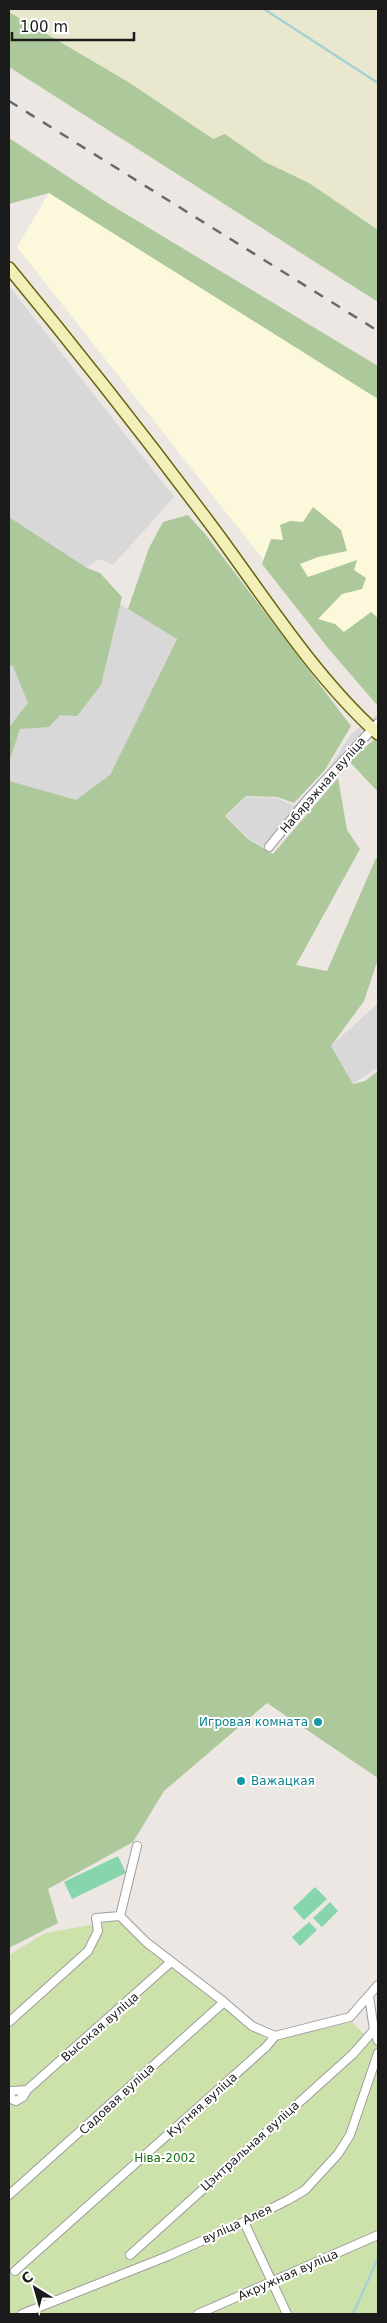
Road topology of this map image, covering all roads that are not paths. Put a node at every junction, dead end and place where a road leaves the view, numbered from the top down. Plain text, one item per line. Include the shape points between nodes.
1 (9, 268) edge
2 (376, 728) edge
3 (269, 847) dead end
4 (137, 1846) dead end
5 (120, 1916) junction
6 (171, 1962) junction
7 (378, 1985) edge
8 (369, 1996) junction
9 (224, 2002) junction
10 (9, 2022) edge
11 (376, 2030) edge
12 (275, 2036) junction
13 (378, 2041) edge
14 (378, 2053) edge
15 (27, 2090) dead end
16 (9, 2195) edge
17 (244, 2222) junction
18 (378, 2234) edge
19 (130, 2255) dead end
20 (15, 2271) dead end
21 (271, 2283) junction
22 (22, 2314) edge
23 (198, 2314) edge
24 (287, 2314) edge

1 - 2 street via 154,448 299,644 339,693
2 - 3 street, Набярэжная вуліца via 306,802
4 - 5 street
5 - 6 street
5 - 10 street via 96,1918 98,1931 88,1951
6 - 9 street
6 - 15 street, Высокая вуліца
7 - 8 street
8 - 11 street
8 - 12 street via 350,2017
9 - 12 street via 252,2026
9 - 16 street, Садовая вуліца
11 - 13 street
11 - 19 street, Цэнтральная вуліца via 354,2054
12 - 20 street, Кутняя вуліца via 197,2110
14 - 17 street, вуліца Алея via 350,2135 338,2154 305,2190
17 - 21 street
17 - 22 street, вуліца Алея
18 - 21 street, Акружная вуліца
21 - 23 street, Акружная вуліца
21 - 24 street

